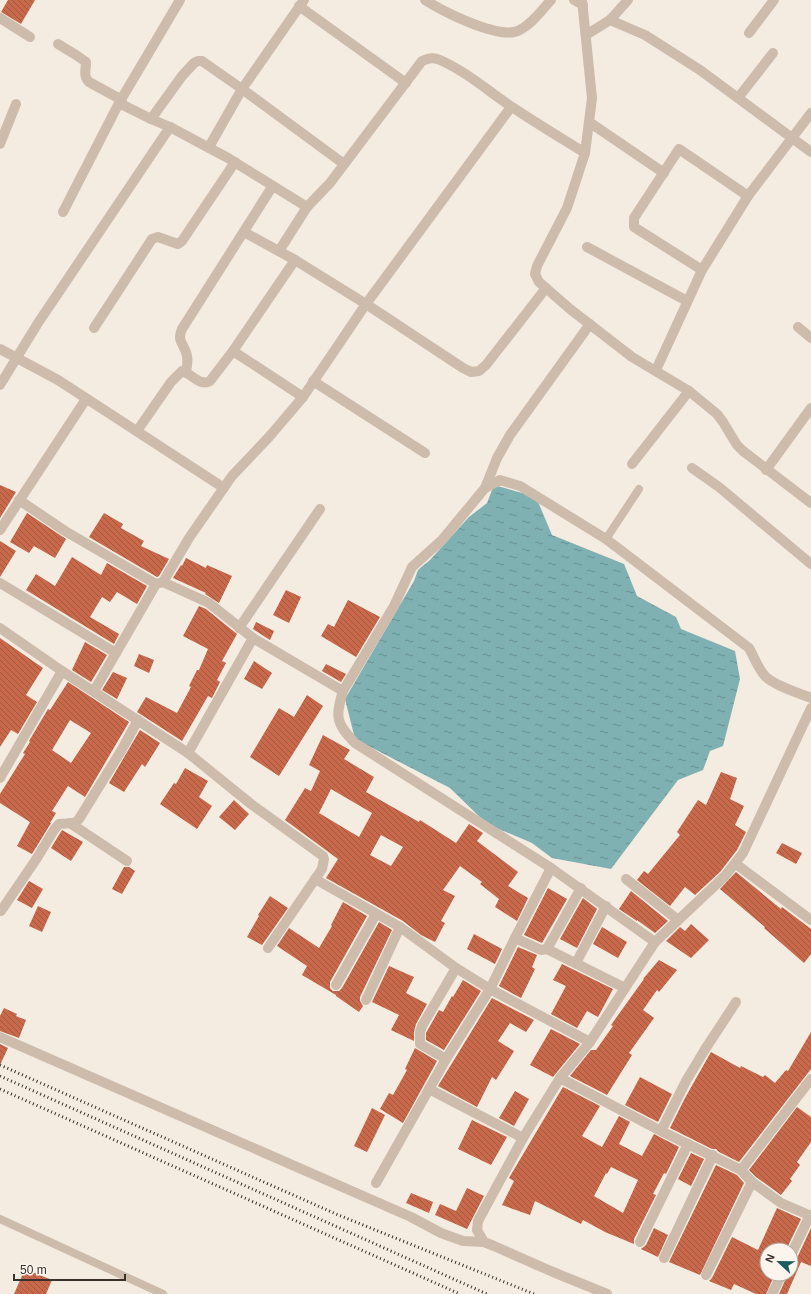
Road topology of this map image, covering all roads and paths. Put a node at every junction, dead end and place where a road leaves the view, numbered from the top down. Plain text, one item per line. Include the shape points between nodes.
1 (180, 0) edge
2 (425, 0) edge
3 (550, 0) edge
4 (628, 0) edge
5 (774, 0) edge
6 (579, 2) edge
7 (302, 3) edge
8 (0, 18) edge
9 (610, 20) junction
10 (749, 33) dead end
11 (586, 35) junction
12 (30, 36) dead end
13 (58, 44) dead end
14 (773, 53) dead end
15 (406, 83) junction
16 (242, 89) junction
17 (738, 98) junction
18 (121, 102) junction
19 (16, 104) dead end
20 (511, 107) junction
21 (811, 113) edge
22 (151, 119) junction
23 (589, 122) junction
24 (170, 127) junction
25 (792, 137) junction
26 (0, 144) edge
27 (208, 148) junction
28 (811, 152) edge
29 (585, 153) junction
30 (235, 162) junction
31 (344, 164) junction
32 (664, 173) junction
33 (272, 187) junction
34 (748, 196) junction
35 (306, 207) junction
36 (63, 212) dead end
37 (244, 232) junction
38 (587, 247) dead end
39 (279, 251) junction
40 (295, 260) junction
41 (702, 270) junction
42 (546, 288) junction
43 (687, 301) junction
44 (366, 304) junction
45 (590, 324) junction
46 (798, 327) dead end
47 (94, 328) dead end
48 (811, 338) edge
49 (0, 349) edge
50 (233, 351) junction
51 (17, 358) junction
52 (656, 370) junction
53 (186, 372) junction
54 (313, 381) junction
55 (0, 385) edge
56 (689, 391) junction
57 (303, 397) junction
58 (86, 399) junction
59 (811, 408) edge
60 (137, 431) junction
61 (425, 453) dead end
62 (632, 464) dead end
63 (692, 468) dead end
64 (766, 470) junction
65 (224, 488) junction
66 (485, 488) junction
67 (639, 489) dead end
68 (19, 500) junction
69 (811, 503) edge
70 (320, 509) dead end
71 (0, 530) edge
72 (606, 540) junction
73 (811, 564) edge
74 (0, 583) edge
75 (160, 583) junction
76 (0, 628) edge
77 (239, 628) junction
78 (253, 638) junction
79 (116, 653) junction
80 (62, 671) junction
81 (94, 691) junction
82 (343, 691) junction
83 (811, 698) edge
84 (811, 708) edge
85 (138, 720) junction
86 (188, 753) junction
87 (0, 778) edge
88 (70, 823) junction
89 (126, 862) dead end
90 (736, 864) junction
91 (551, 868) junction
92 (315, 879) junction
93 (626, 879) dead end
94 (581, 888) junction
95 (606, 906) junction
96 (1, 911) edge
97 (376, 914) junction
98 (678, 920) junction
99 (811, 920) edge
100 (400, 927) junction
101 (515, 938) junction
102 (655, 942) junction
103 (268, 948) dead end
104 (547, 949) junction
105 (576, 963) junction
106 (456, 968) junction
107 (336, 985) dead end
108 (624, 988) junction
109 (490, 989) junction
110 (366, 1000) dead end
111 (736, 1002) dead end
112 (0, 1037) edge
113 (590, 1042) junction
114 (446, 1058) junction
115 (560, 1078) junction
116 (811, 1080) edge
117 (429, 1089) junction
118 (660, 1131) junction
119 (522, 1138) junction
120 (688, 1144) junction
121 (713, 1155) junction
122 (741, 1170) junction
123 (752, 1182) junction
124 (376, 1184) dead end
125 (810, 1215) edge
126 (0, 1219) edge
127 (484, 1242) junction
128 (640, 1242) dead end
129 (797, 1242) edge
130 (664, 1258) dead end
131 (706, 1275) dead end
132 (778, 1282) edge
133 (163, 1294) edge
134 (607, 1294) edge
135 (772, 1294) edge

1 - 18 street
2 - 3 street via 436,8 470,23 495,31 515,32 533,21
4 - 9 street
5 - 10 street
6 - 11 street
7 - 15 street
7 - 16 street
8 - 12 street
9 - 11 street
9 - 17 street via 645,35
11 - 23 street via 592,98
13 - 18 street via 86,62 85,73 89,82
14 - 17 street
15 - 20 street via 422,61 432,58 471,77
15 - 31 street
16 - 22 street via 208,64 198,61 182,76
16 - 27 street
16 - 31 street
17 - 25 street
18 - 22 street
18 - 36 street
19 - 26 street
20 - 29 street
20 - 44 street
21 - 25 street
22 - 24 street
23 - 29 street
23 - 32 street
24 - 27 street
24 - 51 street
25 - 28 street
25 - 34 street
27 - 30 street
29 - 42 street via 567,208 537,266 535,274
30 - 33 street
30 - 47 street via 182,241 178,244 158,237 152,239
31 - 35 street via 330,184
32 - 34 street via 679,149
32 - 41 street via 634,218 634,227
33 - 35 street
33 - 37 street
34 - 41 street
35 - 39 street
37 - 39 street
37 - 53 street via 179,335 187,356
38 - 43 street
39 - 40 street
40 - 44 street
40 - 50 street
41 - 43 street
42 - 44 street via 486,365 475,372 454,362
42 - 45 street
43 - 52 street
44 - 54 street
45 - 52 street via 632,357
45 - 66 street via 510,435
46 - 48 street
49 - 51 street
50 - 53 street via 214,377 206,383
50 - 57 street
51 - 55 street
51 - 58 street via 58,380
52 - 56 street
53 - 60 street via 182,371 176,376
54 - 57 street
54 - 61 street
56 - 62 street
56 - 64 street via 717,414 737,445
57 - 65 street
58 - 60 street
58 - 68 street
59 - 64 street
60 - 65 street
63 - 73 street
64 - 69 street
65 - 75 street
66 - 72 street via 500,480 520,486
66 - 82 street via 442,540 412,567 394,606
67 - 72 lane
68 - 71 street
68 - 75 street via 65,530
70 - 77 street
72 - 83 street via 749,648 766,677
74 - 79 street
75 - 77 street via 209,603
75 - 79 street
76 - 80 street
77 - 78 street
78 - 82 street
78 - 86 street
79 - 81 street
80 - 81 street
80 - 87 street
81 - 85 street
82 - 91 street via 338,709 339,720 342,729 355,743
84 - 90 street
85 - 86 street
85 - 88 street via 79,819 75,823
86 - 92 street via 251,804 323,856 324,864
88 - 89 street
88 - 96 street via 59,824 54,830
90 - 98 street
90 - 99 street
91 - 94 street
91 - 101 street
92 - 97 street
92 - 103 street
93 - 98 street
94 - 95 street
94 - 104 street
95 - 102 street
95 - 105 street
97 - 100 street
97 - 107 street
98 - 102 street
100 - 106 street
100 - 110 street
101 - 104 street via 540,950
101 - 109 street
102 - 108 street
104 - 105 street
105 - 108 street
106 - 109 street
106 - 114 street via 420,1032 420,1044
108 - 113 street
109 - 113 street
109 - 114 street
111 - 118 street via 696,1063
112 - 127 street via 411,1217 440,1233 463,1241
113 - 115 street
114 - 117 street
115 - 118 street
115 - 119 street
116 - 122 street
117 - 119 street
117 - 124 street
118 - 120 street
119 - 127 street via 478,1220 477,1230
120 - 121 street
120 - 128 street
121 - 122 street
121 - 130 street
122 - 123 street
123 - 125 street via 781,1204
123 - 131 street
125 - 129 street
126 - 133 lane
127 - 134 street
132 - 135 street

